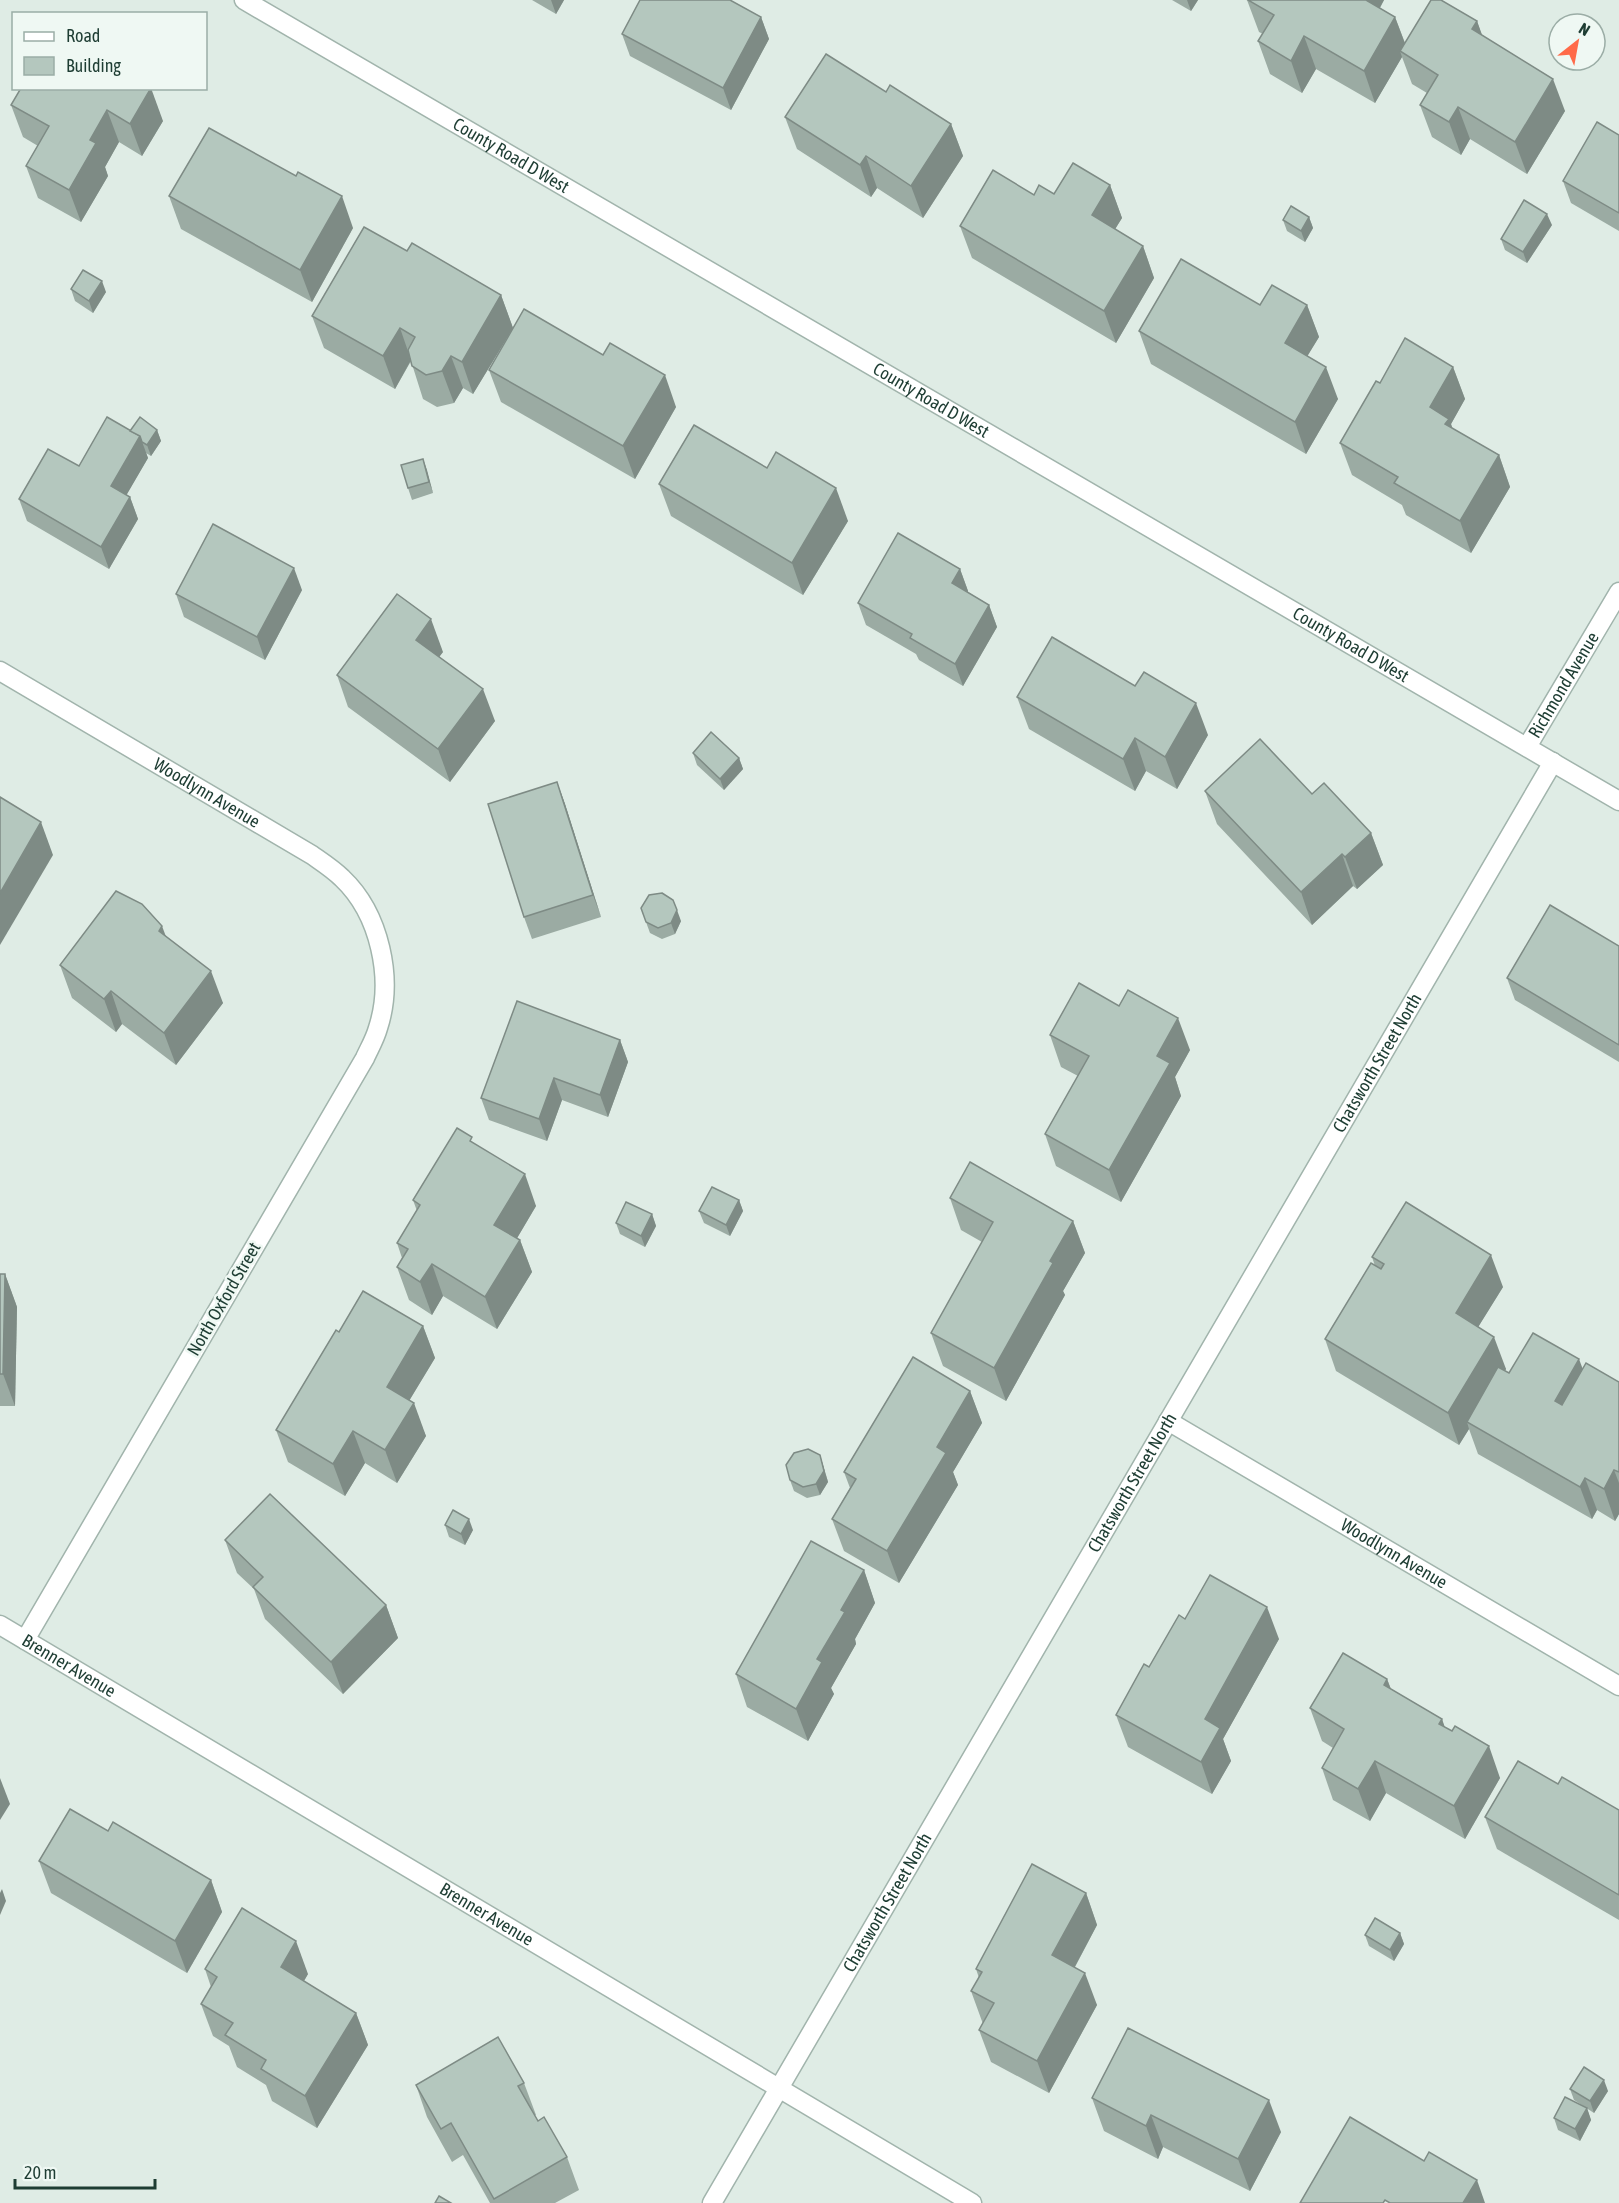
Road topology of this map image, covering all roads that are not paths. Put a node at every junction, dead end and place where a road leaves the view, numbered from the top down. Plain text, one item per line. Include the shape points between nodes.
1 (244, 0) edge
2 (1619, 592) edge
3 (0, 671) edge
4 (1527, 747) junction
5 (1553, 762) junction
6 (1619, 801) edge
7 (381, 946) joint
8 (1168, 1422) junction
9 (0, 1625) edge
10 (25, 1640) junction
11 (1619, 1686) edge
12 (779, 2088) junction
13 (712, 2203) edge
14 (972, 2203) edge

1 - 4 street, County Road D West
2 - 4 street, Richmond Avenue
3 - 7 street, Woodlynn Avenue via 312,855 343,878 368,912
4 - 5 street, County Road D West
5 - 6 street, County Road D West
5 - 8 street, Chatsworth Street North
7 - 10 street, North Oxford Street via 385,989 378,1028 365,1058
8 - 11 street, Woodlynn Avenue
8 - 12 street, Chatsworth Street North
9 - 10 street, Brenner Avenue
10 - 12 street, Brenner Avenue
12 - 13 street, Chatsworth Street North
12 - 14 street, Brenner Avenue

